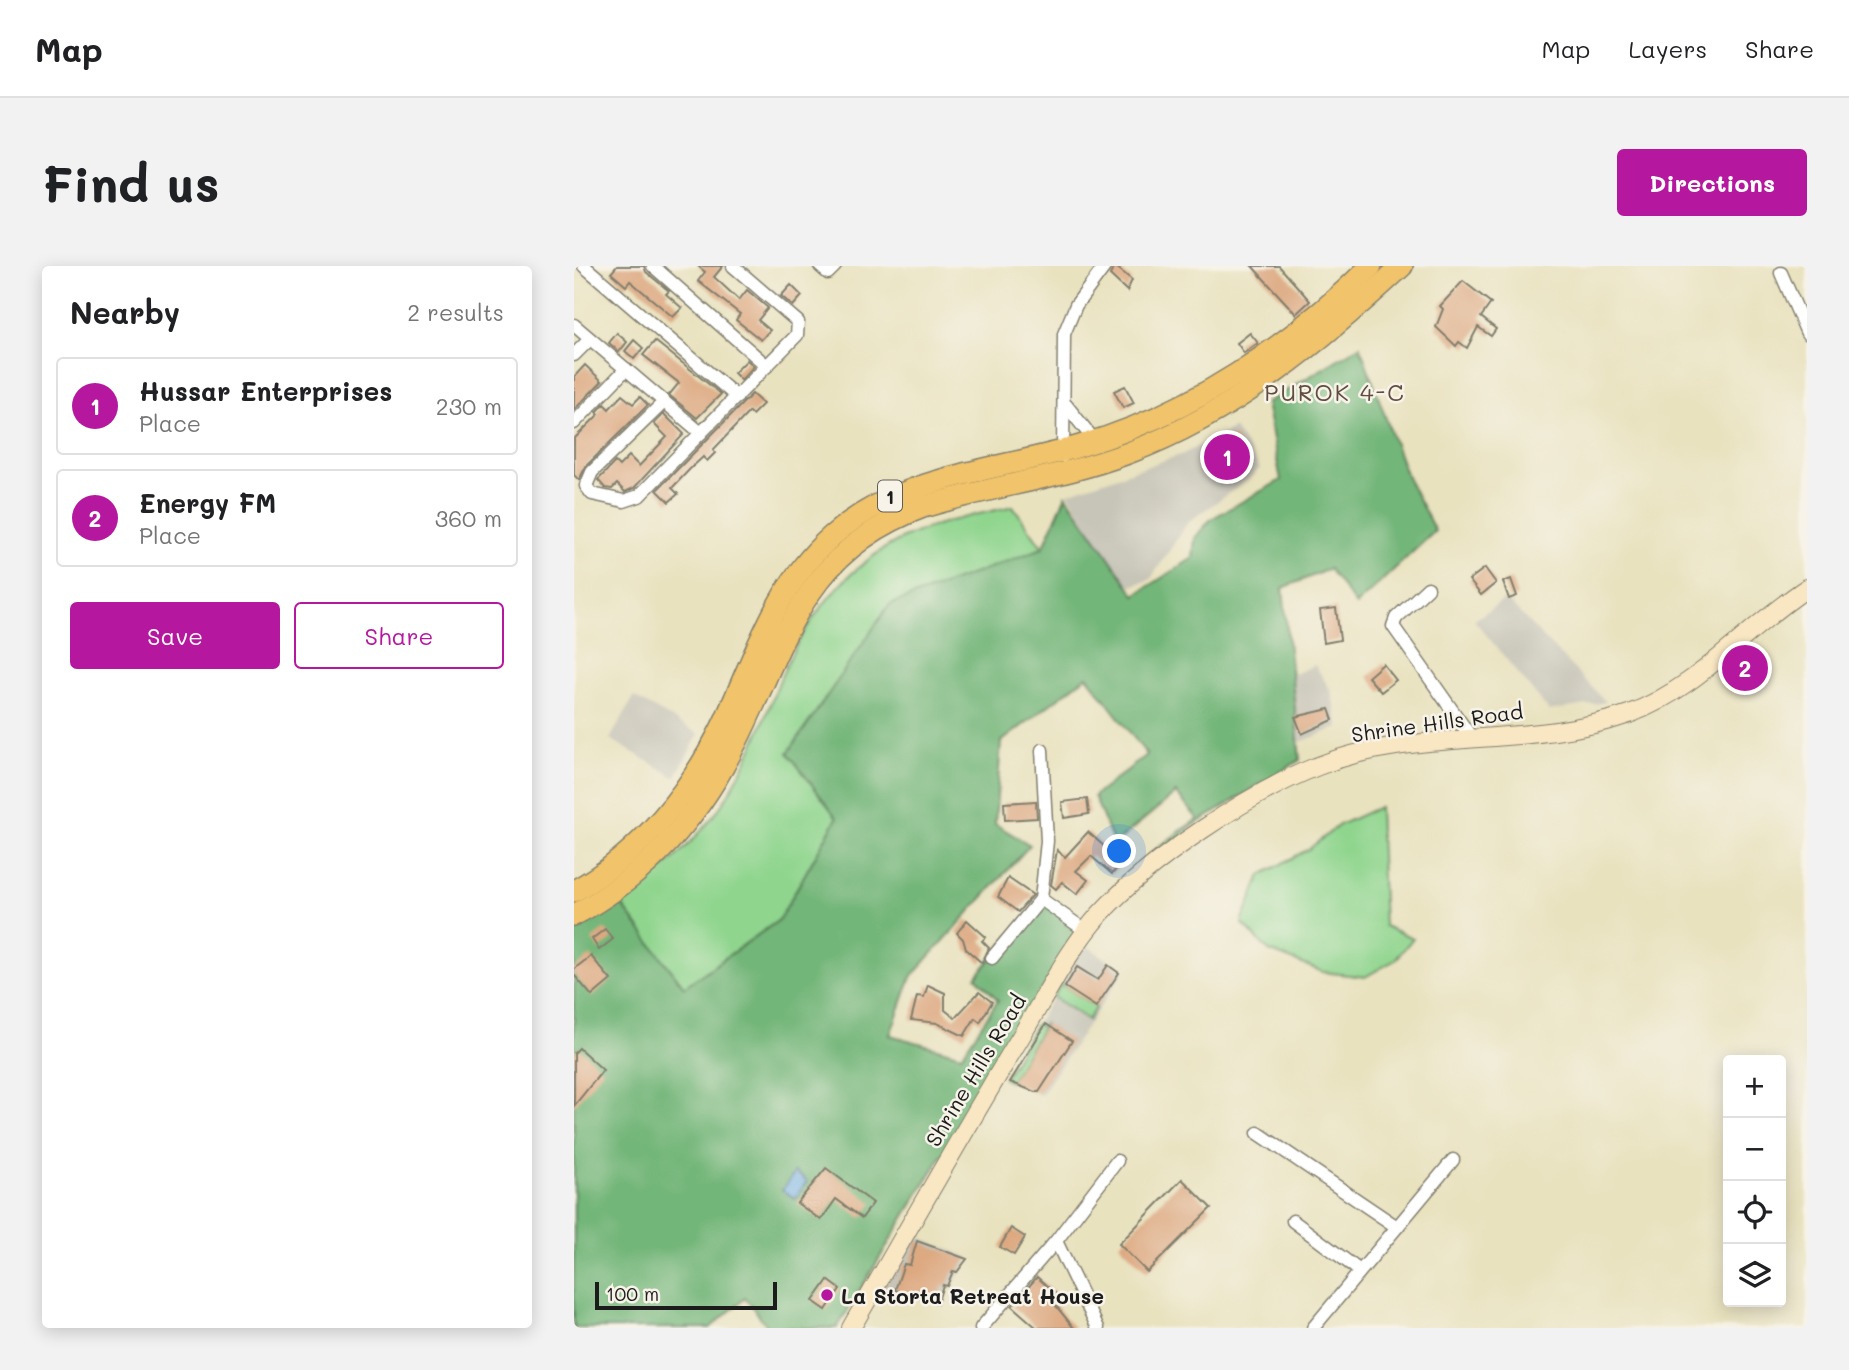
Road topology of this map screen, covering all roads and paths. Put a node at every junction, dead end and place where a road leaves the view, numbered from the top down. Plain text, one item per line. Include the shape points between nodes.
1 (584, 266) edge
2 (653, 266) edge
3 (733, 266) edge
4 (1105, 266) edge
5 (1371, 266) edge
6 (1402, 266) edge
7 (1781, 272) dead end
8 (574, 326) edge
9 (1807, 333) edge
10 (590, 339) junction
11 (574, 355) edge
12 (767, 366) junction
13 (626, 369) junction
14 (737, 397) junction
15 (664, 402) junction
16 (1066, 405) junction
17 (574, 423) edge
18 (701, 433) junction
19 (1100, 451) junction
20 (1065, 462) junction
21 (1428, 588) dead end
22 (1807, 588) edge
23 (1471, 737) junction
24 (1042, 750) dead end
25 (574, 891) edge
26 (1041, 899) junction
27 (574, 915) edge
28 (1086, 932) junction
29 (992, 958) dead end
30 (1258, 1133) dead end
31 (1454, 1160) dead end
32 (1118, 1161) dead end
33 (1293, 1221) dead end
34 (1397, 1227) junction
35 (1056, 1241) junction
36 (1360, 1271) junction
37 (987, 1326) edge
38 (851, 1328) edge
39 (1098, 1328) edge
40 (1313, 1328) edge

1 - 14 street
2 - 12 street
3 - 12 street via 798,322 797,335
4 - 16 street via 1076,305 1064,334
5 - 19 highway, 1 via 1295,334 1248,368
6 - 19 highway, 1 via 1334,329 1258,386 1162,439
7 - 9 street
8 - 10 street
10 - 11 street
10 - 13 street
12 - 14 street
13 - 15 street
13 - 17 street
14 - 18 street
15 - 18 street
15 - 18 street via 592,472 586,486 592,494 634,500
16 - 19 street
16 - 20 street
19 - 20 highway, 1
20 - 25 highway, 1 via 944,478 869,509 831,537 773,610 724,722 685,791 636,845
20 - 27 highway, 1 via 923,506 890,521 844,553 790,622 741,733 700,804 649,862
21 - 23 street via 1395,618 1393,626
22 - 23 street, Shrine Hills Road via 1684,684 1646,707 1593,724
23 - 28 street, Shrine Hills Road via 1368,752 1300,774 1172,851 1110,903
24 - 26 street via 1047,841
26 - 28 street
26 - 29 street
28 - 38 street, Shrine Hills Road
30 - 34 street
31 - 34 street
32 - 35 street
33 - 36 street
34 - 36 street
35 - 37 street
35 - 39 street
36 - 40 street

